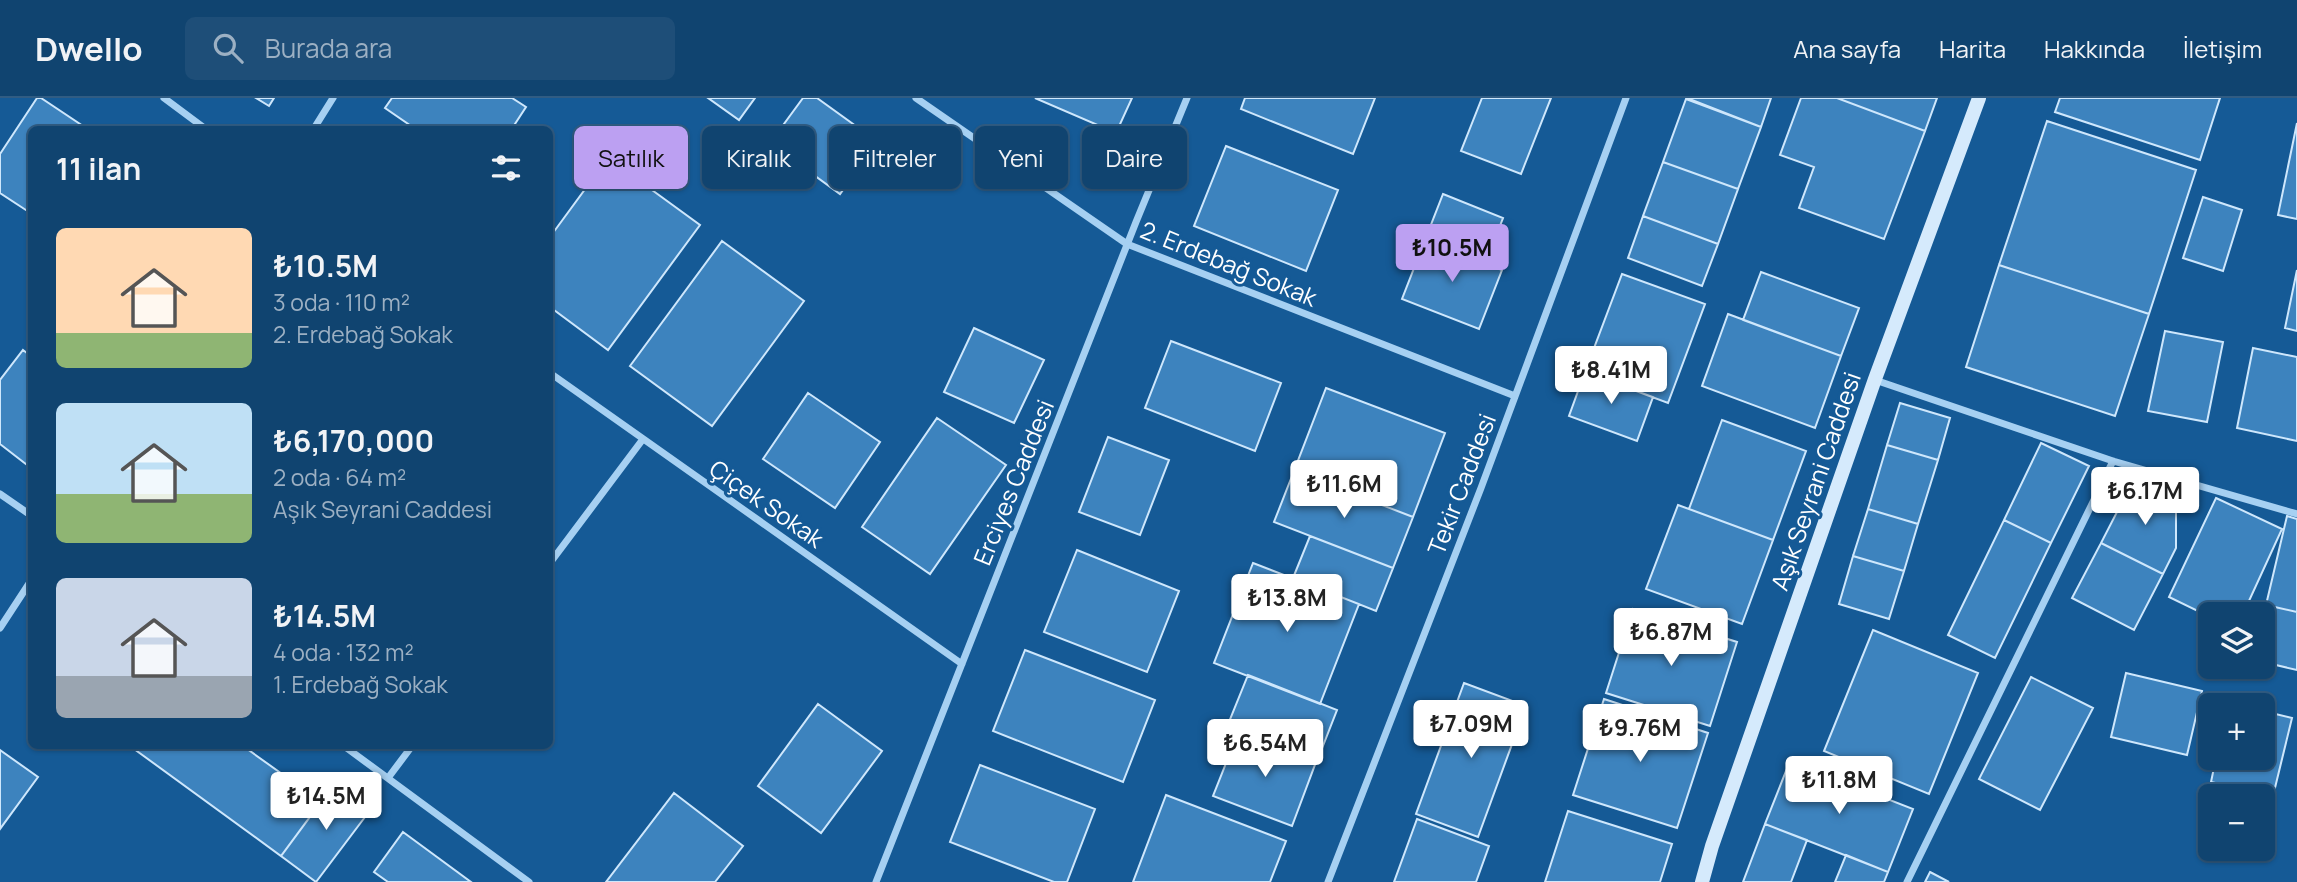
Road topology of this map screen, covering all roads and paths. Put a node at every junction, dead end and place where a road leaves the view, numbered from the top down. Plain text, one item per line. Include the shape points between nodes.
1 (164, 98) edge
2 (333, 98) edge
3 (916, 98) edge
4 (1187, 98) edge
5 (1626, 98) edge
6 (1979, 98) edge
7 (202, 126) edge
8 (316, 126) edge
9 (1127, 244) junction
10 (553, 375) edge
11 (1875, 379) junction
12 (1515, 396) junction
13 (643, 439) junction
14 (2113, 461) junction
15 (0, 494) edge
16 (28, 513) edge
17 (2297, 514) edge
18 (553, 560) edge
19 (28, 585) edge
20 (0, 628) edge
21 (962, 664) junction
22 (348, 749) edge
23 (410, 749) edge
24 (388, 778) junction
25 (529, 882) edge
26 (876, 882) edge
27 (1328, 882) edge
28 (1702, 882) edge
29 (1907, 882) edge

1 - 7 street
2 - 8 street
3 - 9 street, 2. Erdebağ Sokak
4 - 9 street, Erciyes Caddesi
5 - 12 street, Tekir Caddesi
6 - 11 main road, Aşık Seyrani Caddesi
9 - 12 street, 2. Erdebağ Sokak
9 - 21 street, Erciyes Caddesi
10 - 13 street, Çiçek Sokak
11 - 14 street
11 - 28 main road, Aşık Seyrani Caddesi
12 - 27 street, Tekir Caddesi
13 - 18 street
13 - 21 street, Çiçek Sokak
14 - 17 street
14 - 29 street
15 - 16 street
19 - 20 street
21 - 26 street, Erciyes Caddesi
22 - 24 street
23 - 24 street
24 - 25 street

